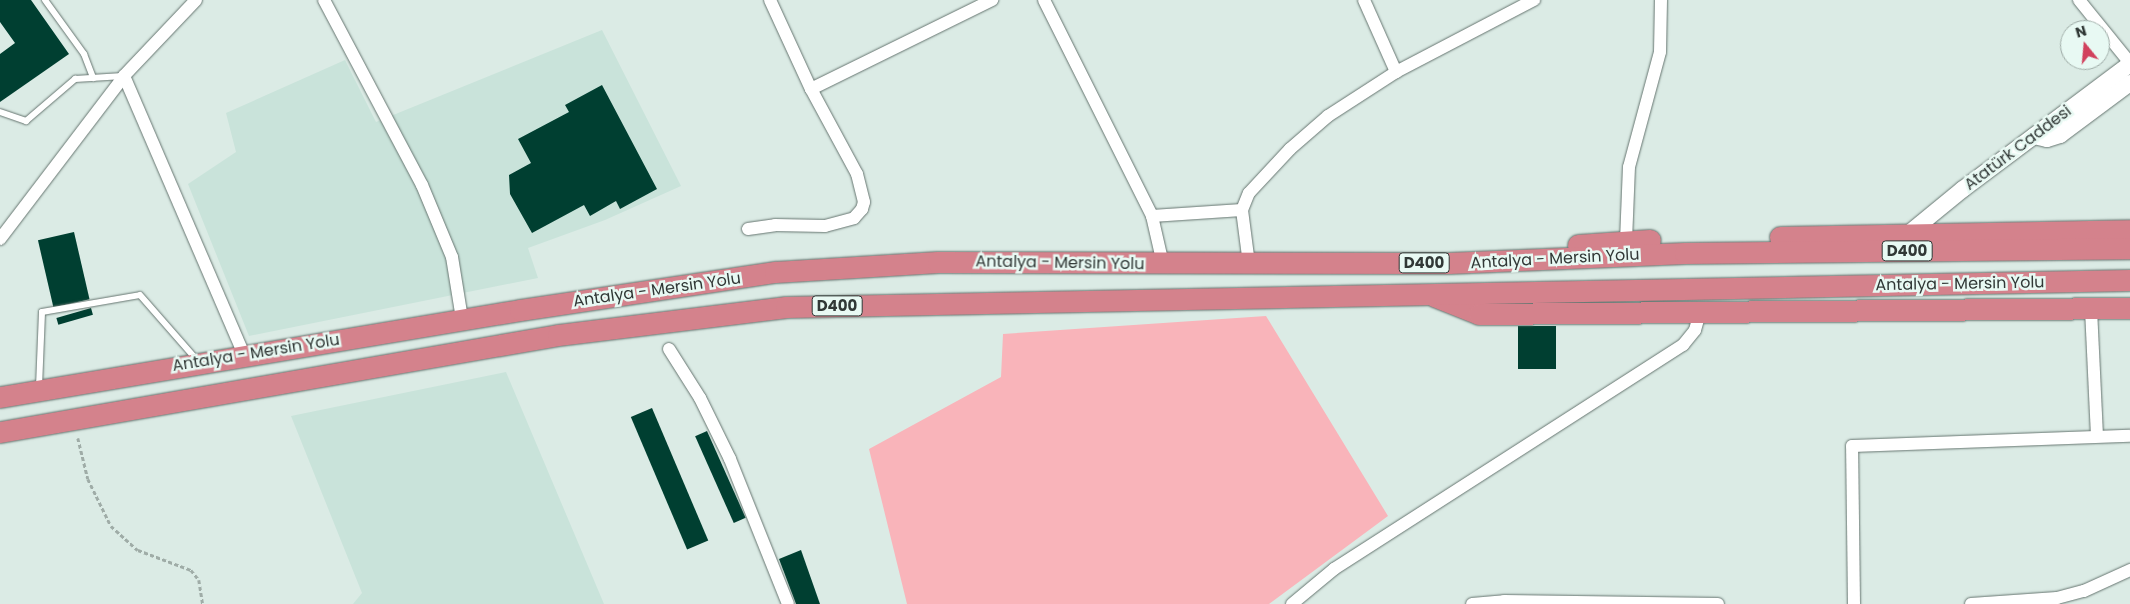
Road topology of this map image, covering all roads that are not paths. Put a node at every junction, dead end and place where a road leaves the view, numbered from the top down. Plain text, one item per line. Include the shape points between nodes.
1 (45, 0) edge
2 (196, 0) edge
3 (324, 0) edge
4 (770, 0) edge
5 (992, 0) edge
6 (1044, 0) edge
7 (1364, 0) edge
8 (1534, 0) edge
9 (1661, 0) edge
10 (2079, 0) edge
11 (2130, 63) edge
12 (1396, 72) junction
13 (124, 76) junction
14 (93, 78) junction
15 (2130, 83) edge
16 (811, 89) junction
17 (0, 112) edge
18 (2034, 136) junction
19 (1242, 210) junction
20 (1152, 216) junction
21 (748, 229) dead end
22 (2130, 230) edge
23 (1908, 234) junction
24 (0, 239) edge
25 (1626, 241) junction
26 (2130, 248) edge
27 (1448, 263) junction
28 (1163, 264) junction
29 (1250, 264) junction
30 (2130, 280) edge
31 (1425, 293) junction
32 (2130, 308) edge
33 (2091, 309) junction
34 (1700, 312) junction
35 (462, 319) junction
36 (669, 349) dead end
37 (244, 354) junction
38 (199, 362) junction
39 (39, 390) junction
40 (0, 397) edge
41 (0, 432) edge
42 (2097, 436) junction
43 (2130, 436) edge
44 (2130, 570) edge
45 (788, 604) edge
46 (1292, 604) edge
47 (1472, 604) edge
48 (1686, 604) edge
49 (1718, 604) edge
50 (1854, 604) edge
51 (1971, 604) edge

1 - 14 lane via 84,54
2 - 13 street
3 - 35 street via 422,185 452,258
4 - 16 street
5 - 16 street
6 - 20 street
7 - 12 street
8 - 12 street
9 - 25 street via 1660,52 1628,168
10 - 11 street
11 - 18 street, Atatürk Caddesi
12 - 19 street via 1328,116 1302,138 1249,193
13 - 14 lane
13 - 24 street
13 - 37 street
14 - 17 lane via 75,79 26,121
15 - 18 street via 2060,135 2046,139
16 - 21 street via 857,174 864,202 862,209 854,218 825,226 775,225
18 - 23 street, Atatürk Caddesi
19 - 20 street
19 - 29 street
20 - 28 street
22 - 23 highway
23 - 25 highway
25 - 27 highway
26 - 27 highway, Antalya - Mersin Yolu / D400 via 1684,253
27 - 29 highway, Antalya - Mersin Yolu / D400
28 - 29 highway, Antalya - Mersin Yolu / D400
28 - 35 highway, Antalya - Mersin Yolu / D400 via 938,262 775,272
30 - 31 highway, Antalya - Mersin Yolu / D400
31 - 34 highway via 1479,314
31 - 41 highway, Antalya - Mersin Yolu / D400 via 786,307 558,336
32 - 33 highway
33 - 34 highway
33 - 42 street
34 - 46 street via 1695,330 1683,345 1334,569
35 - 37 highway, Antalya - Mersin Yolu / D400
36 - 45 street via 700,398 730,459
37 - 38 highway, Antalya - Mersin Yolu / D400
38 - 39 highway, Antalya - Mersin Yolu / D400
38 - 39 lane via 140,295 42,312
39 - 40 highway, Antalya - Mersin Yolu / D400
42 - 43 street
42 - 50 street via 1852,446
44 - 51 street via 2101,584 2057,598
47 - 48 street via 1504,601
48 - 49 street

